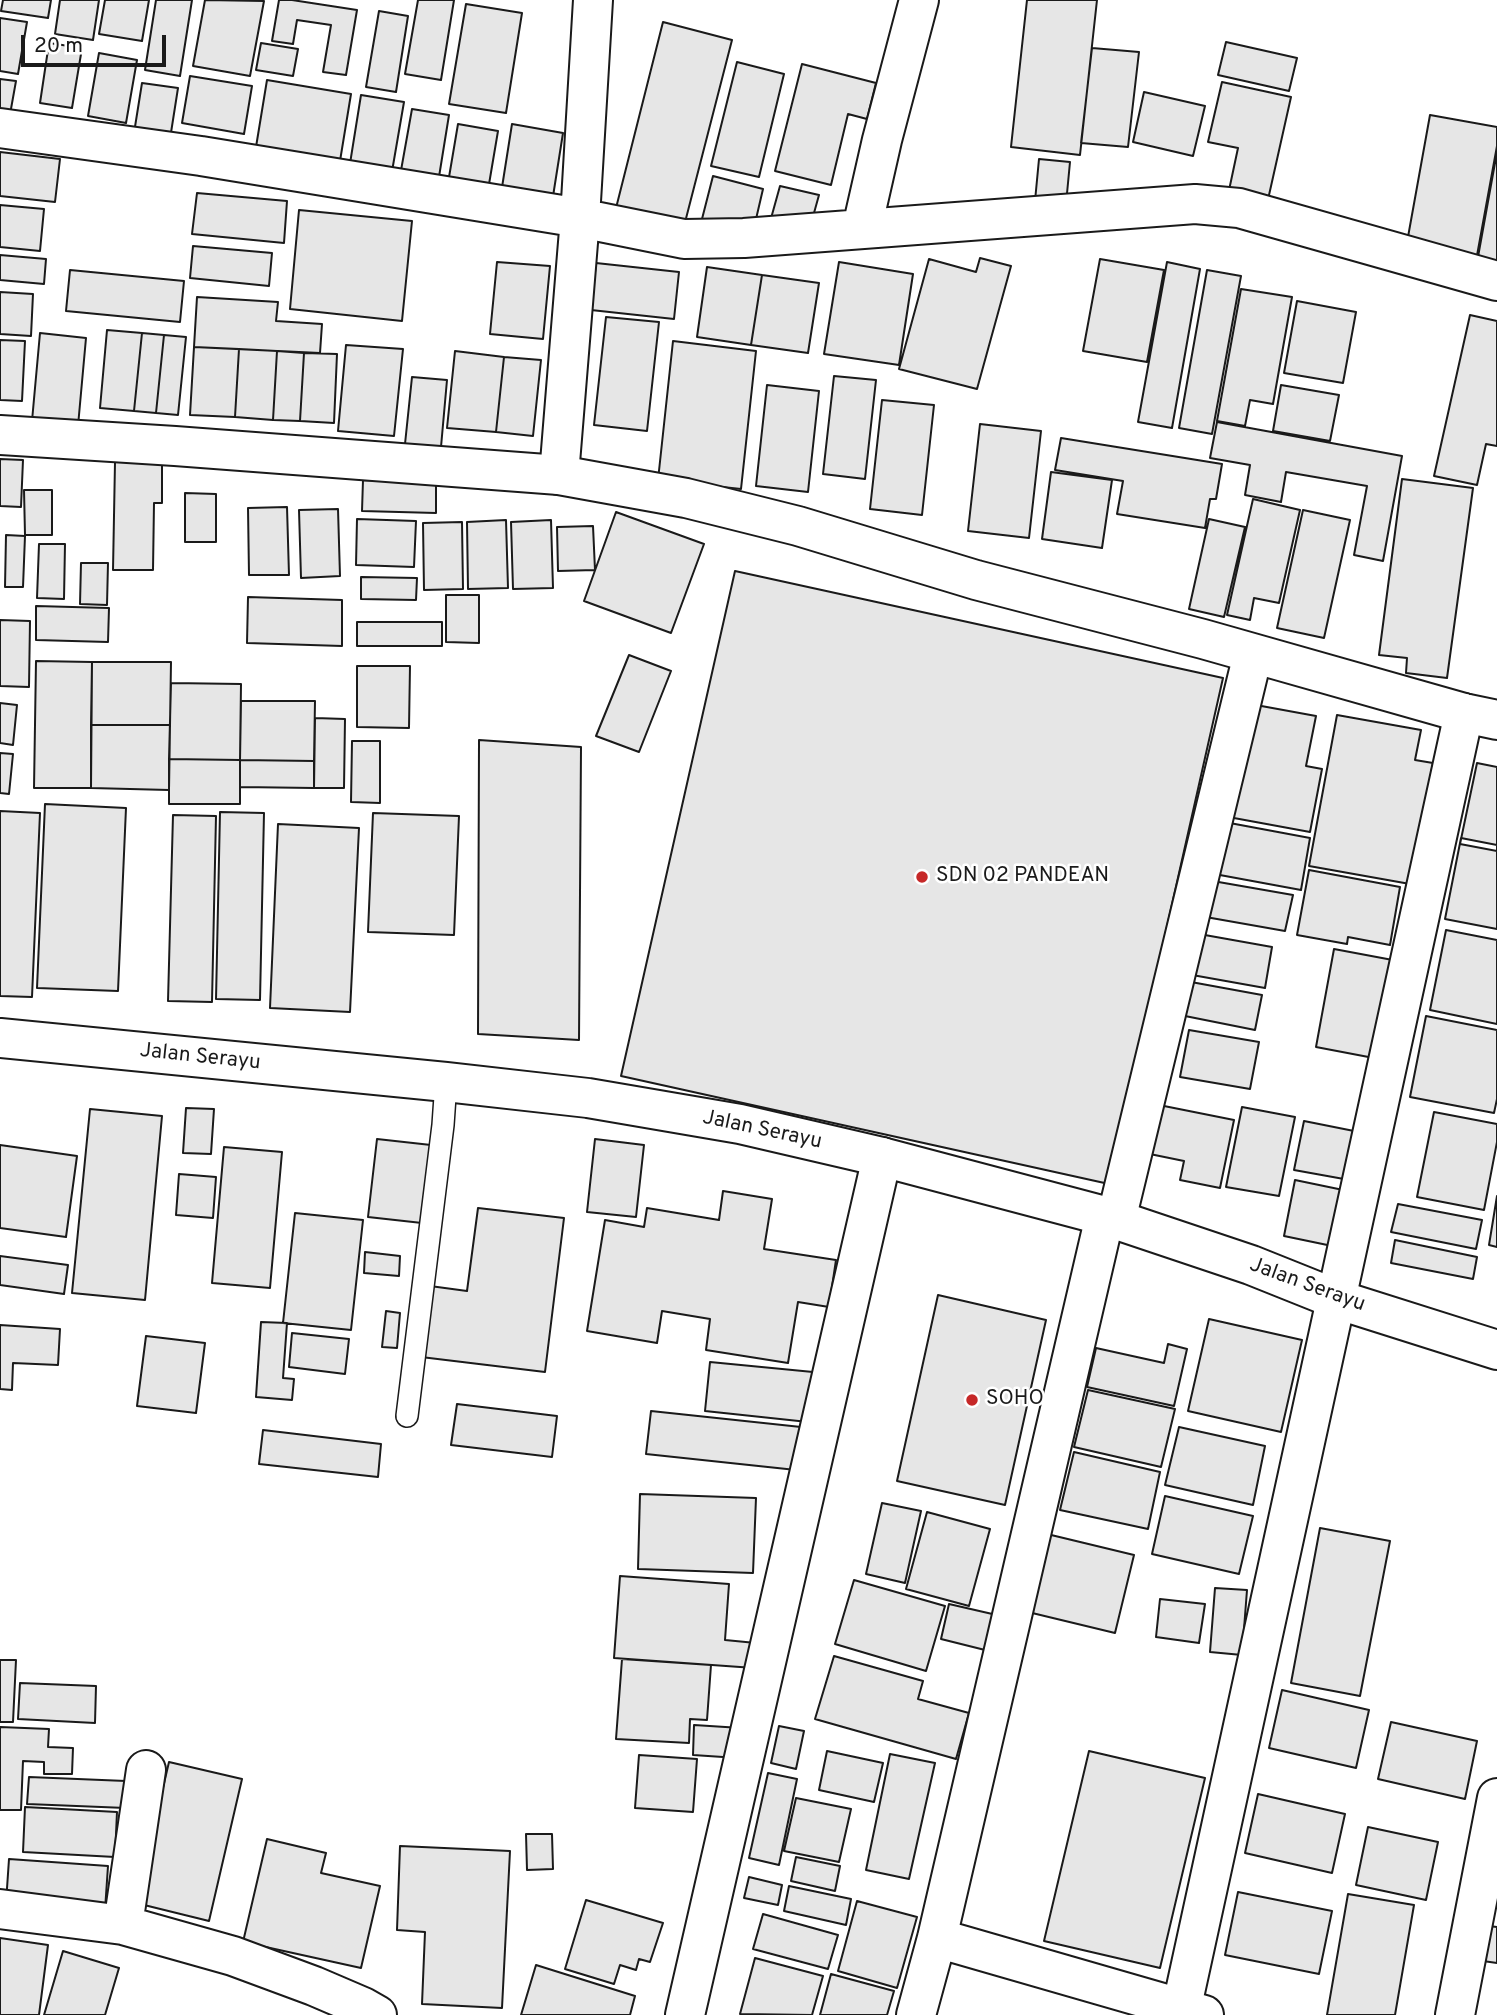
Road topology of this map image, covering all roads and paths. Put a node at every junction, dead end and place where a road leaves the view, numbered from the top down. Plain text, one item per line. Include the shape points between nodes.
1 (593, 0) edge
2 (919, 0) edge
3 (0, 128) edge
4 (580, 218) junction
5 (862, 228) junction
6 (1497, 281) edge
7 (0, 435) edge
8 (559, 475) junction
9 (1253, 654) junction
10 (1480, 716) edge
11 (0, 1038) edge
12 (446, 1082) junction
13 (882, 1157) junction
14 (1111, 1218) junction
15 (1336, 1299) junction
16 (1497, 1350) edge
17 (407, 1416) dead end
18 (146, 1770) dead end
19 (1497, 1798) edge
20 (0, 1909) edge
21 (122, 1925) junction
22 (937, 1938) junction
23 (1189, 2012) edge
24 (377, 2015) edge
25 (685, 2015) edge
26 (916, 2015) edge
27 (1455, 2015) edge

1 - 4 street
2 - 5 street
3 - 4 street
4 - 5 street via 684,239
4 - 8 street
5 - 6 street via 1195,204 1239,208
7 - 8 street
8 - 9 street via 686,498 798,526 976,580
9 - 10 street
9 - 14 street
10 - 15 street
11 - 12 street, Jalan Serayu
12 - 13 street, Jalan Serayu via 589,1098 712,1119
12 - 17 lane
13 - 14 street, Jalan Serayu
13 - 25 street
14 - 15 street, Jalan Serayu
14 - 22 street
15 - 16 street, Jalan Serayu
15 - 23 street
18 - 21 street
19 - 27 street
20 - 21 street
21 - 24 street via 267,1967
22 - 23 street
22 - 26 street

